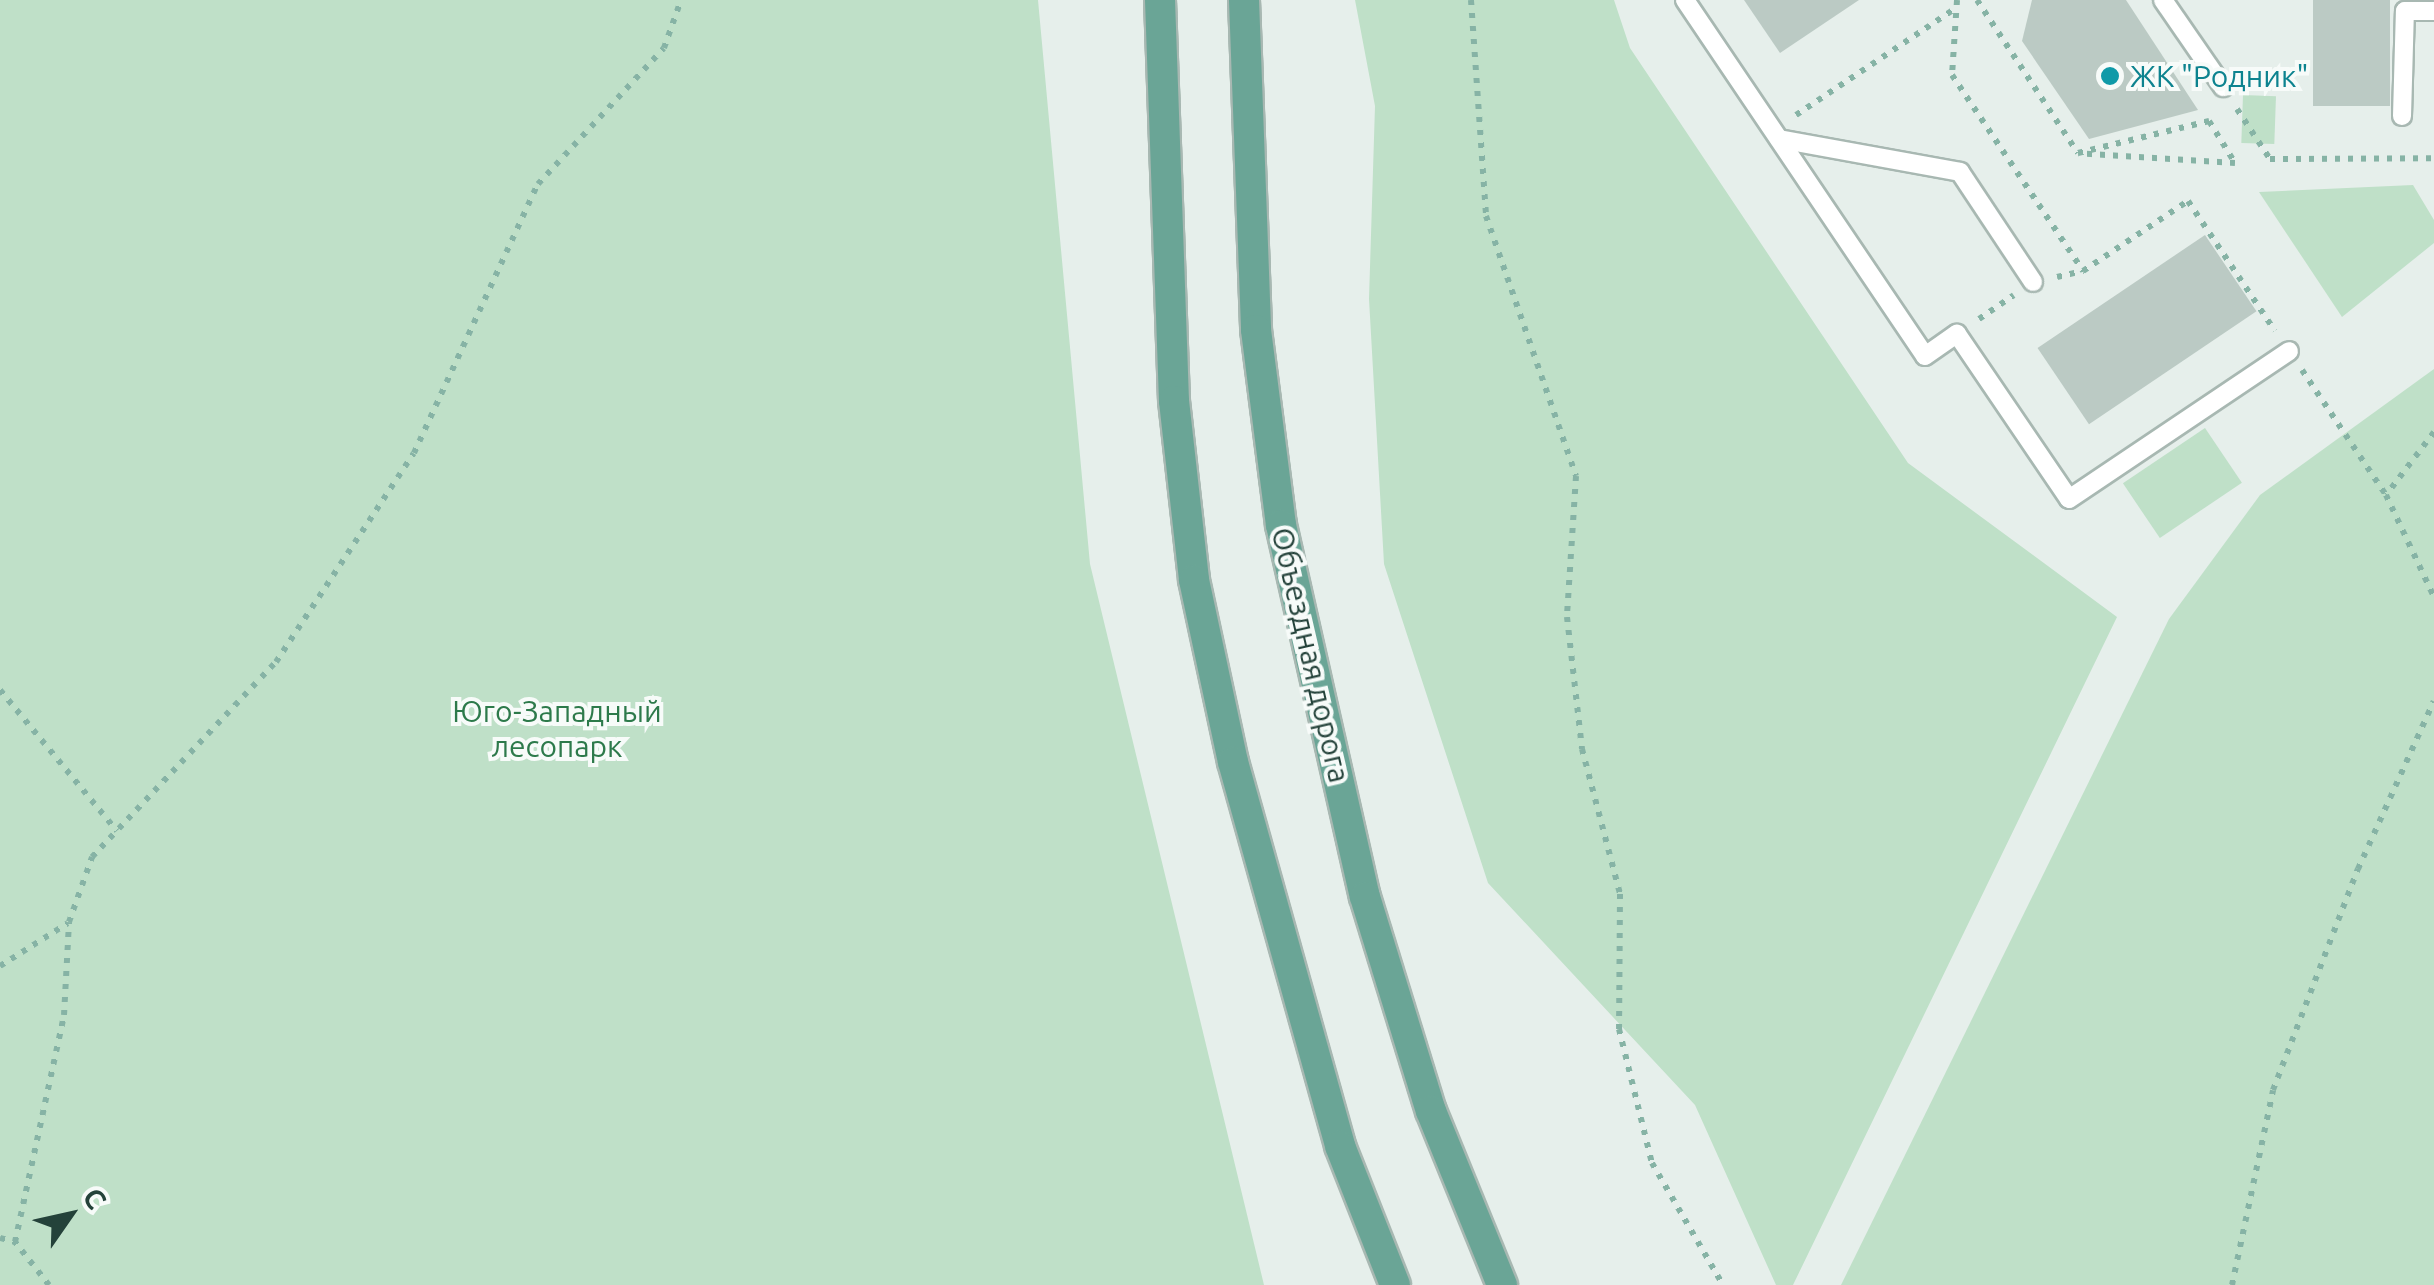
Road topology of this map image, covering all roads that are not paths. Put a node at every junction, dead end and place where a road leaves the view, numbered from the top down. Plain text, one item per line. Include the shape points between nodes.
1 (1160, 0) edge
2 (1244, 0) edge
3 (1685, 0) edge
4 (2163, 0) edge
5 (2434, 12) edge
6 (2223, 88) road end
7 (2402, 116) dead end
8 (1776, 135) junction
9 (2033, 282) dead end
10 (2289, 351) road end
11 (1396, 1285) edge
12 (1502, 1285) edge

1 - 11 main road via 1174,401 1194,580 1232,762 1340,1146
2 - 12 main road, Объездная дорога via 1256,330 1280,525 1365,896 1431,1111
3 - 8 lane
4 - 6 lane
5 - 7 lane via 2405,11
8 - 9 lane via 1960,172
8 - 10 lane via 1924,356 1957,334 2069,499

